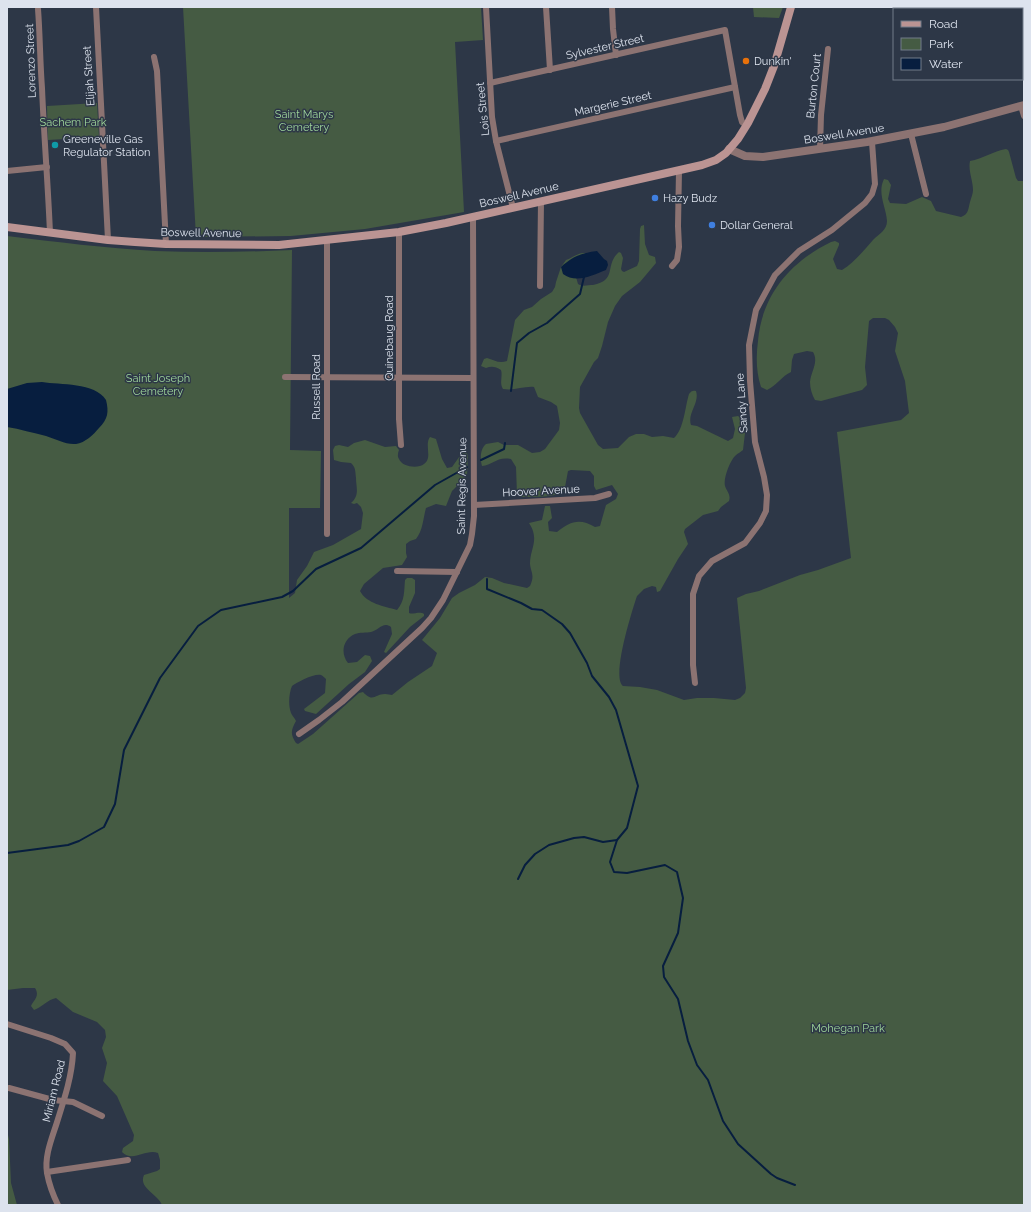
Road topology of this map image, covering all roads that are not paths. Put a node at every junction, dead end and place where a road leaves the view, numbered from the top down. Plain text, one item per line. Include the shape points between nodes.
1 (96, 7) edge
2 (486, 7) edge
3 (546, 7) edge
4 (612, 7) edge
5 (791, 7) edge
6 (38, 8) dead end
7 (828, 49) dead end
8 (616, 55) junction
9 (154, 57) dead end
10 (550, 70) junction
11 (490, 83) junction
12 (735, 87) junction
13 (1023, 106) edge
14 (1024, 116) edge
15 (746, 125) junction
16 (911, 134) junction
17 (496, 141) junction
18 (872, 142) junction
19 (729, 149) junction
20 (820, 149) junction
21 (47, 167) junction
22 (7, 171) edge
23 (679, 171) junction
24 (926, 194) dead end
25 (541, 201) junction
26 (513, 208) junction
27 (473, 217) junction
28 (7, 227) edge
29 (399, 232) junction
30 (50, 233) junction
31 (108, 240) junction
32 (327, 240) junction
33 (166, 244) junction
34 (672, 266) dead end
35 (540, 286) dead end
36 (285, 377) dead end
37 (326, 378) junction
38 (399, 378) junction
39 (473, 378) junction
40 (401, 445) dead end
41 (609, 494) dead end
42 (474, 505) junction
43 (327, 534) dead end
44 (397, 572) dead end
45 (457, 572) junction
46 (695, 683) dead end
47 (299, 734) dead end
48 (7, 1024) edge
49 (9, 1088) dead end
50 (64, 1100) junction
51 (102, 1116) dead end
52 (128, 1160) dead end
53 (46, 1172) junction
54 (58, 1205) edge

1 - 31 street, Elijah Street
2 - 11 street, Lois Street
3 - 10 street
4 - 8 street
5 - 15 main road via 771,72
6 - 21 street, Lorenzo Street
7 - 20 street, Burton Court
8 - 10 street, Sylvester Street
8 - 12 street, Sylvester Street via 725,30
9 - 33 street
10 - 11 street, Sylvester Street
11 - 17 street, Lois Street
12 - 15 street via 740,118
12 - 17 street, Margerie Street
13 - 14 street
13 - 16 street, Boswell Avenue
15 - 19 main road via 740,137
16 - 18 street, Boswell Avenue
16 - 24 street
17 - 26 street, Lois Street
18 - 20 street, Boswell Avenue
18 - 46 street, Sandy Lane via 875,184 872,194 865,203 832,230 798,251 775,275 756,310 749,345 750,381 755,442 767,495 766,511 745,543 712,561 699,576 693,594
19 - 20 street, Boswell Avenue via 741,155 758,158
19 - 23 main road, Boswell Avenue via 713,161
21 - 22 street
21 - 30 street, Lorenzo Street
23 - 25 main road, Boswell Avenue
23 - 34 street via 679,247 677,260
25 - 26 main road, Boswell Avenue
25 - 35 street
26 - 27 main road, Boswell Avenue
27 - 29 main road, Boswell Avenue
27 - 39 street, Saint Regis Avenue
28 - 30 main road, Boswell Avenue
29 - 32 main road, Boswell Avenue
29 - 38 street, Quinebaug Road
30 - 31 main road, Boswell Avenue
31 - 33 main road, Boswell Avenue
32 - 33 main road, Boswell Avenue via 279,245
32 - 37 street, Russell Road
36 - 37 street
37 - 38 street
37 - 43 street, Russell Road
38 - 39 street
38 - 40 street, Quinebaug Road
39 - 42 street, Saint Regis Avenue
41 - 42 street, Hoover Avenue via 595,498
42 - 45 street, Saint Regis Avenue via 471,540
44 - 45 street
45 - 47 street, Saint Regis Avenue via 437,610 422,628 342,702
48 - 50 street, Miriam Road via 65,1044 73,1053
49 - 50 street via 53,1100
50 - 51 street
50 - 53 street, Miriam Road via 47,1155
52 - 53 street
53 - 54 street, Miriam Road

